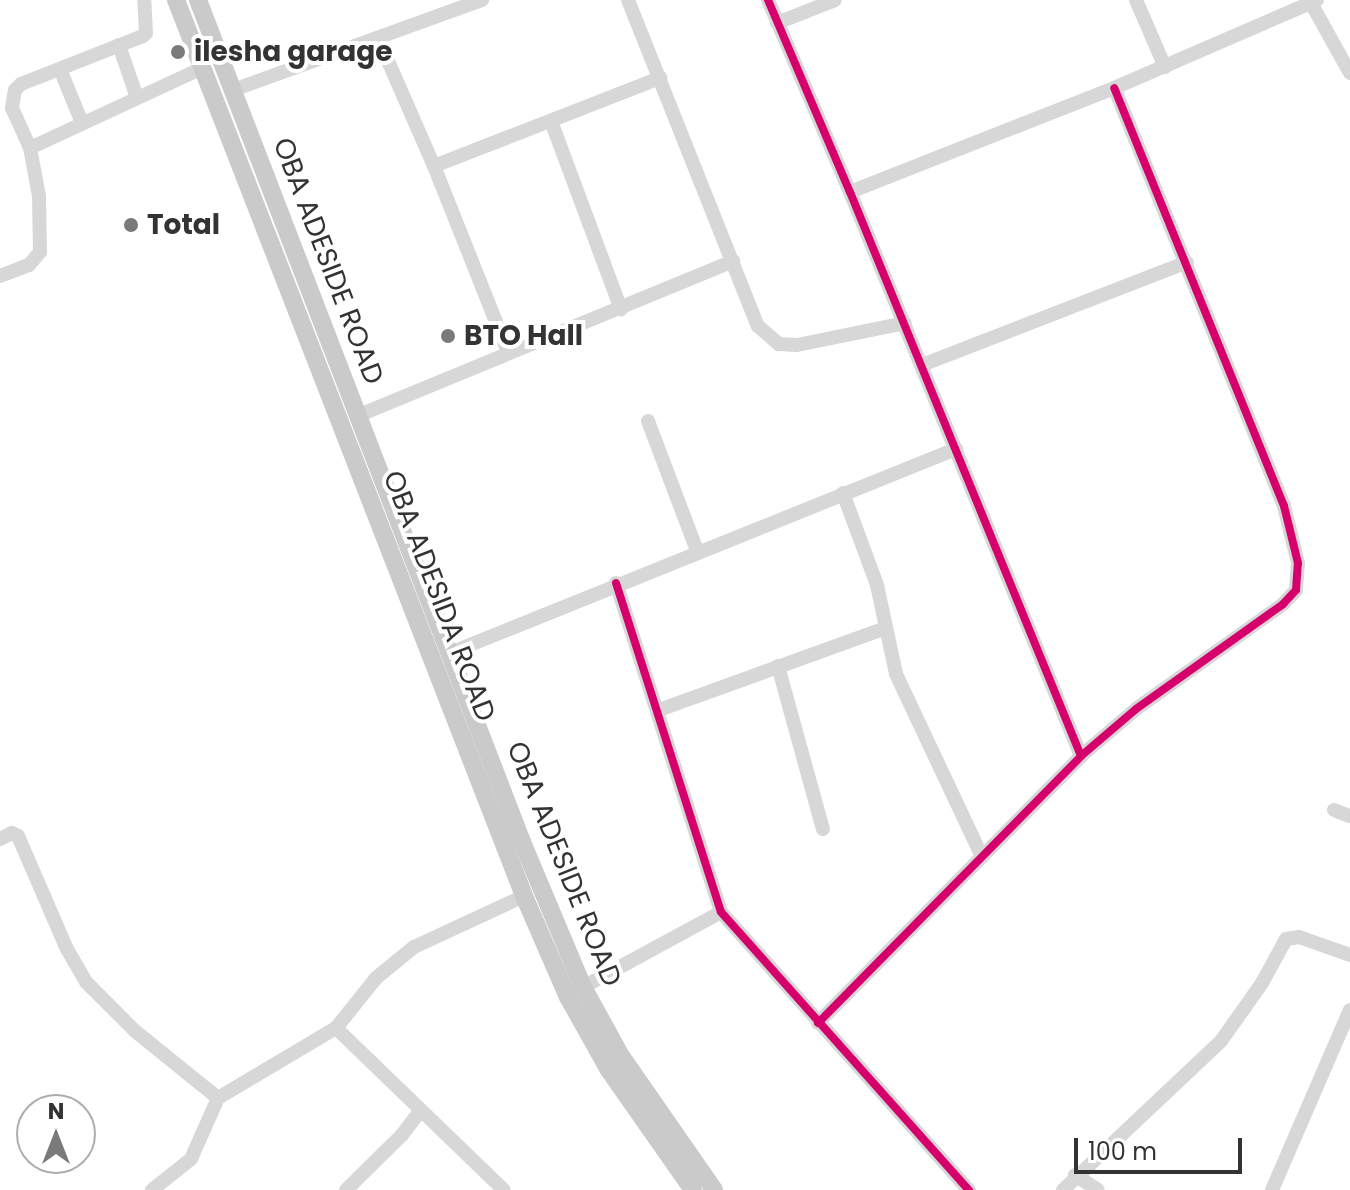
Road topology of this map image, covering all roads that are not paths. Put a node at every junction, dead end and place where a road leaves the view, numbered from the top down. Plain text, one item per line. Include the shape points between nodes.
1 (144, 0) edge
2 (176, 0) edge
3 (198, 0) edge
4 (482, 0) edge
5 (628, 0) edge
6 (768, 0) edge
7 (835, 0) edge
8 (1136, 0) edge
9 (1314, 1) edge
10 (440, 7) edge
11 (777, 23) junction
12 (378, 38) junction
13 (119, 45) junction
14 (1165, 67) junction
15 (202, 68) junction
16 (60, 69) junction
17 (1350, 73) edge
18 (660, 78) junction
19 (1114, 88) junction
20 (233, 90) junction
21 (137, 98) junction
22 (551, 121) junction
23 (82, 123) junction
24 (30, 148) junction
25 (434, 166) junction
26 (850, 192) junction
27 (733, 261) junction
28 (1187, 262) junction
29 (0, 276) edge
30 (621, 309) junction
31 (905, 323) junction
32 (508, 352) junction
33 (922, 365) junction
34 (334, 380) junction
35 (357, 416) junction
36 (648, 421) dead end
37 (956, 449) junction
38 (843, 493) junction
39 (697, 551) junction
40 (616, 583) junction
41 (885, 628) junction
42 (450, 653) junction
43 (778, 666) junction
44 (453, 686) junction
45 (659, 710) junction
46 (1081, 756) junction
47 (1334, 810) dead end
48 (1350, 816) edge
49 (823, 829) dead end
50 (0, 839) edge
51 (982, 857) junction
52 (524, 896) junction
53 (721, 912) junction
54 (1350, 955) edge
55 (583, 987) junction
56 (1350, 1010) edge
57 (818, 1023) junction
58 (336, 1028) junction
59 (218, 1098) junction
60 (421, 1110) junction
61 (1075, 1175) junction
62 (152, 1190) edge
63 (346, 1190) edge
64 (504, 1190) edge
65 (693, 1190) edge
66 (714, 1190) edge
67 (969, 1190) edge
68 (1063, 1190) edge
69 (1098, 1190) edge
70 (1272, 1190) edge

1 - 13 street via 146,33
2 - 15 main road, OBA ADESIDA ROAD
3 - 20 main road, OBA ADESIDE ROAD
4 - 10 street
5 - 18 street
6 - 11 street
7 - 11 street
8 - 14 street
9 - 14 street
9 - 17 street
10 - 12 street
11 - 26 street
12 - 20 street
12 - 25 street
13 - 16 street
13 - 21 street
14 - 19 street
15 - 21 street
15 - 34 main road, OBA ADESIDA ROAD
16 - 23 street
16 - 24 street via 21,84 11,98
18 - 22 street
18 - 27 street
19 - 26 street
19 - 28 street
20 - 34 main road, OBA ADESIDE ROAD
21 - 23 street
22 - 25 street
22 - 30 street
23 - 24 street
24 - 29 street via 39,196 40,252 29,265
25 - 32 street
26 - 31 street
27 - 30 street
27 - 31 street via 758,326 779,344
28 - 33 street
28 - 46 street via 1284,506 1298,563 1296,590
30 - 32 street
31 - 33 street
32 - 35 street
33 - 37 street
34 - 35 main road, OBA ADESIDE ROAD
34 - 44 main road, OBA ADESIDA ROAD
35 - 42 main road, OBA ADESIDE ROAD
36 - 39 street
37 - 38 street
37 - 46 street
38 - 39 street
38 - 41 street via 877,585
39 - 40 street
40 - 42 street
40 - 45 street
41 - 43 street
41 - 51 street via 896,674
42 - 44 main road, OBA ADESIDE ROAD
43 - 45 street
43 - 49 street
44 - 52 main road, OBA ADESIDA ROAD
44 - 55 main road, OBA ADESIDE ROAD
45 - 53 street
46 - 51 street
47 - 48 street
50 - 59 street via 18,836 87,983 135,1031
51 - 57 street
52 - 58 street via 414,947 376,978
52 - 65 main road, OBA ADESIDA ROAD via 586,1033
53 - 55 street
53 - 57 street
54 - 61 street via 1299,937 1286,939 1221,1041
55 - 66 main road, OBA ADESIDE ROAD via 621,1056
56 - 70 street
57 - 67 street
58 - 59 street
58 - 60 street
59 - 62 street via 191,1159
60 - 63 street
60 - 64 street
61 - 68 street
61 - 69 street

